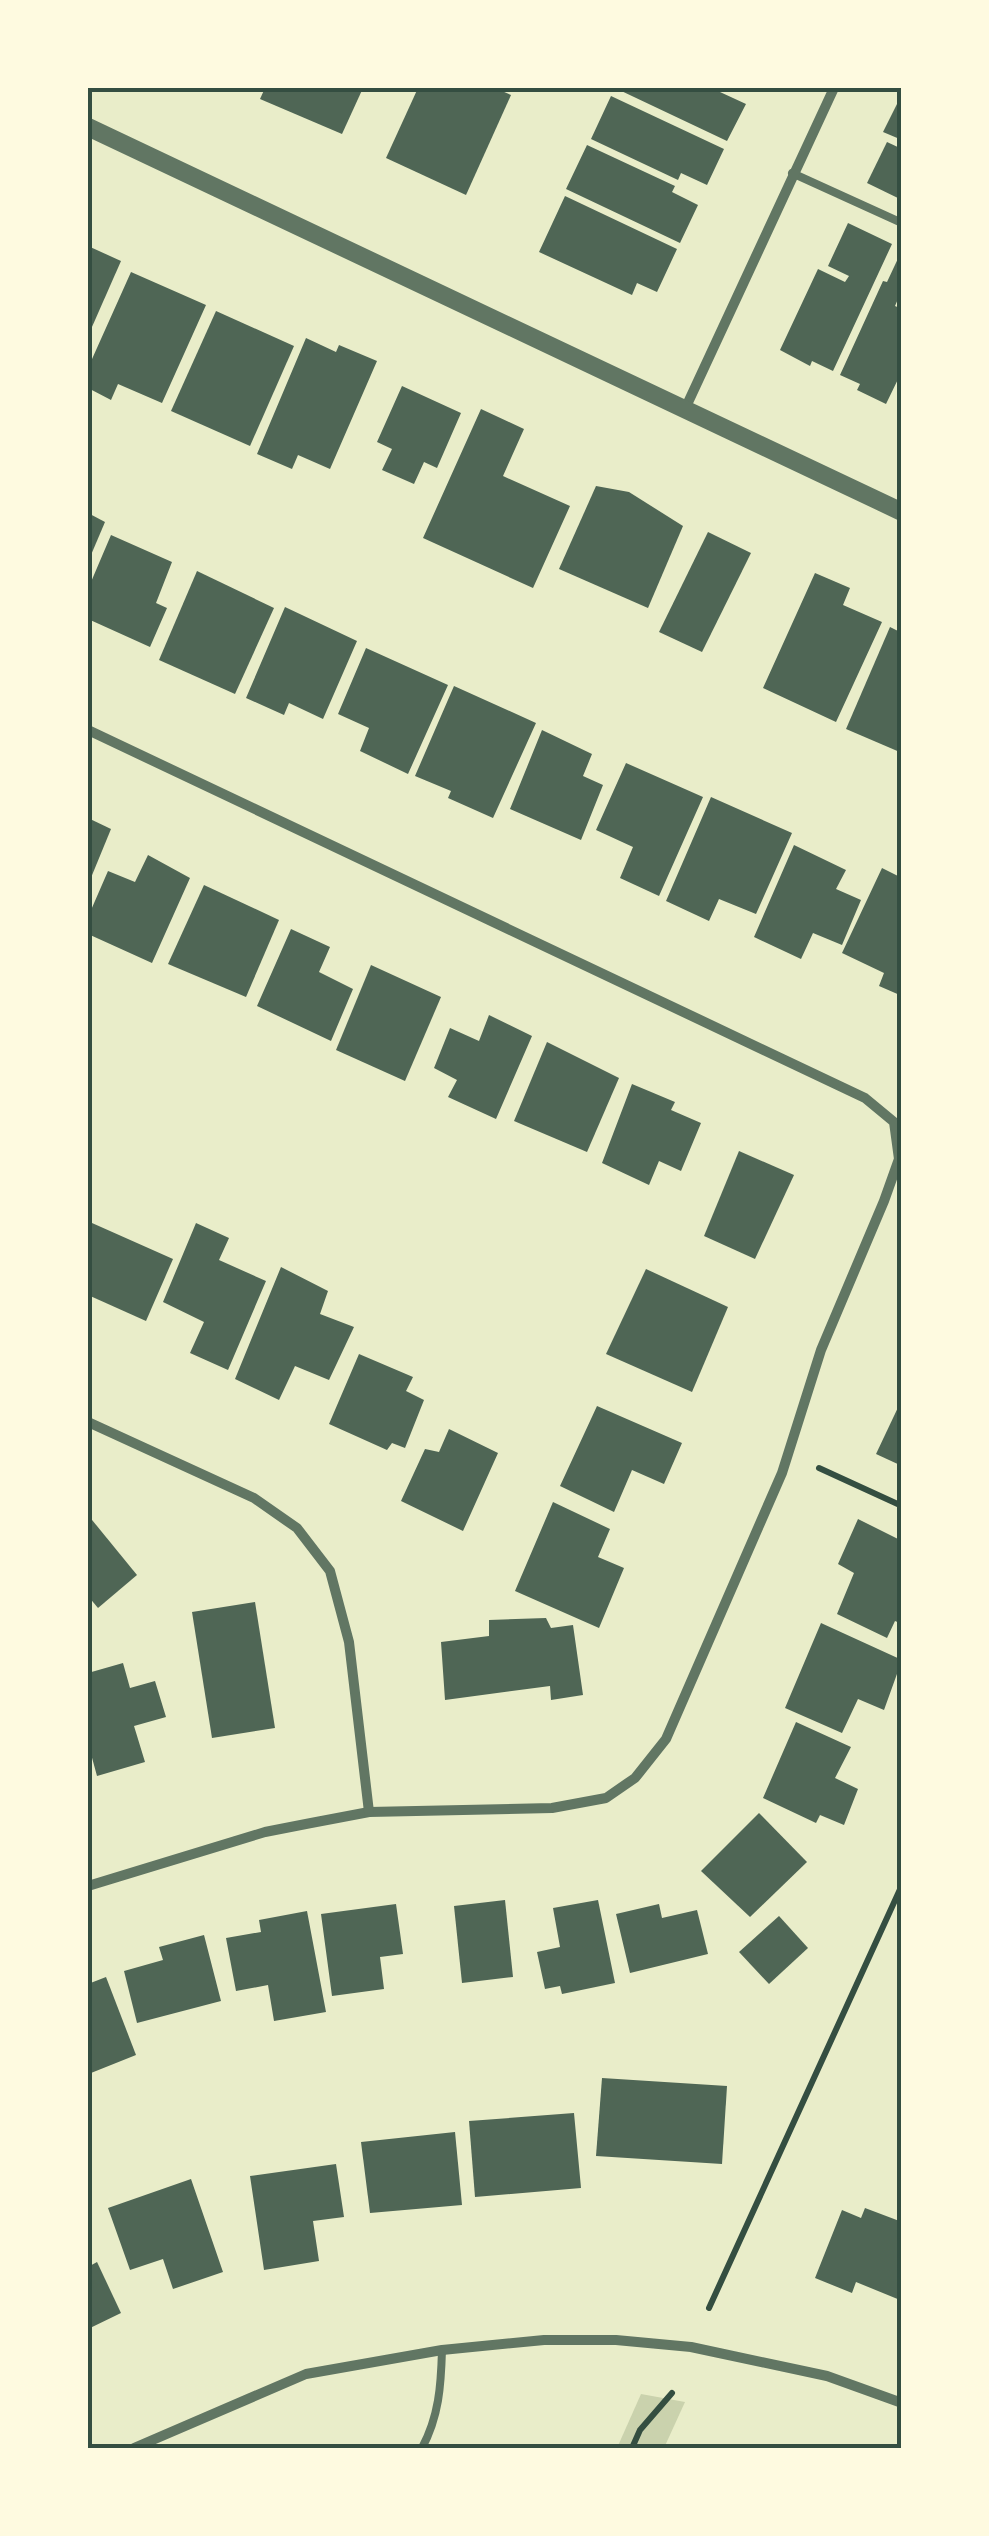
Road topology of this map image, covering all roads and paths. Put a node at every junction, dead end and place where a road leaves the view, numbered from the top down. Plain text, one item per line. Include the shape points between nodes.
1 (834, 88) edge
2 (88, 127) edge
3 (792, 172) junction
4 (902, 223) edge
5 (684, 409) junction
6 (902, 512) edge
7 (88, 730) edge
8 (88, 1422) edge
9 (819, 1468) dead end
10 (902, 1506) edge
11 (369, 1812) junction
12 (902, 1885) edge
13 (88, 1886) edge
14 (708, 2308) dead end
15 (442, 2350) junction
16 (672, 2393) dead end
17 (902, 2403) edge
18 (134, 2448) edge
19 (422, 2448) edge
20 (632, 2448) edge

1 - 3 street
2 - 5 street
3 - 4 lane
3 - 5 street
5 - 6 street
7 - 11 street via 865,1098 894,1122 898,1159 884,1200 828,1333 782,1472 666,1739 635,1778 606,1798 552,1808
8 - 11 street via 254,1498 297,1528 330,1570 350,1642
9 - 10 path
11 - 13 street via 266,1832
12 - 14 path
15 - 17 street via 544,2340 691,2348 826,2376
15 - 18 street via 306,2374
15 - 19 lane via 442,2390
16 - 20 path

